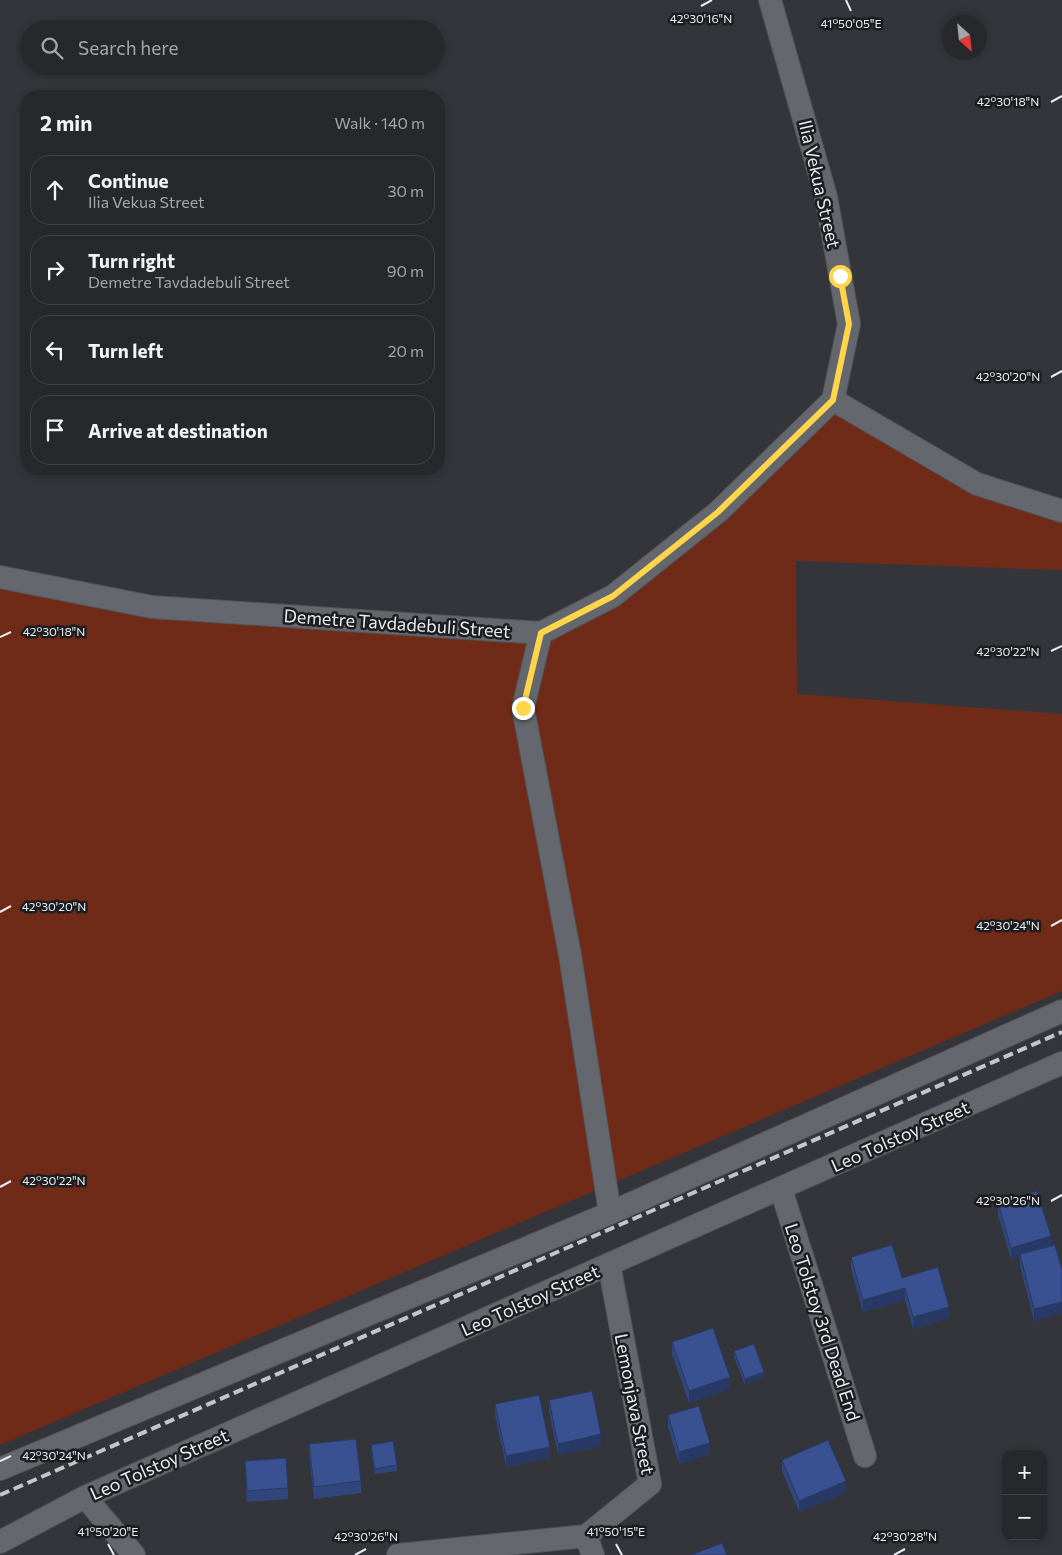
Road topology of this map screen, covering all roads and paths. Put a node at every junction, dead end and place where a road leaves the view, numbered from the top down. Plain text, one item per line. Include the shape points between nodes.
1 (770, 0) edge
2 (833, 400) junction
3 (1062, 511) edge
4 (0, 577) edge
5 (541, 633) junction
6 (1062, 1011) edge
7 (1062, 1063) edge
8 (780, 1189) junction
9 (610, 1213) junction
10 (609, 1264) junction
11 (865, 1456) dead end
12 (0, 1469) edge
13 (85, 1497) junction
14 (0, 1542) edge
15 (590, 1545) edge
16 (134, 1555) edge
17 (398, 1555) edge

1 - 2 street, Ilia Vekua Street via 826,197 849,324
2 - 3 street via 977,484
2 - 5 street via 718,512 613,596
4 - 5 street, Demetre Tavdadebuli Street via 152,607
5 - 9 street via 523,708 570,955
6 - 9 street
7 - 8 street, Leo Tolstoy Street
8 - 10 street, Leo Tolstoy Street
8 - 11 street, Leo Tolstoy 3rd Dead End
9 - 12 street
10 - 13 street, Leo Tolstoy Street
10 - 15 street, Lemonjava Street via 650,1484
13 - 14 street, Leo Tolstoy Street
13 - 16 street
15 - 17 street, Lemonjava Street

